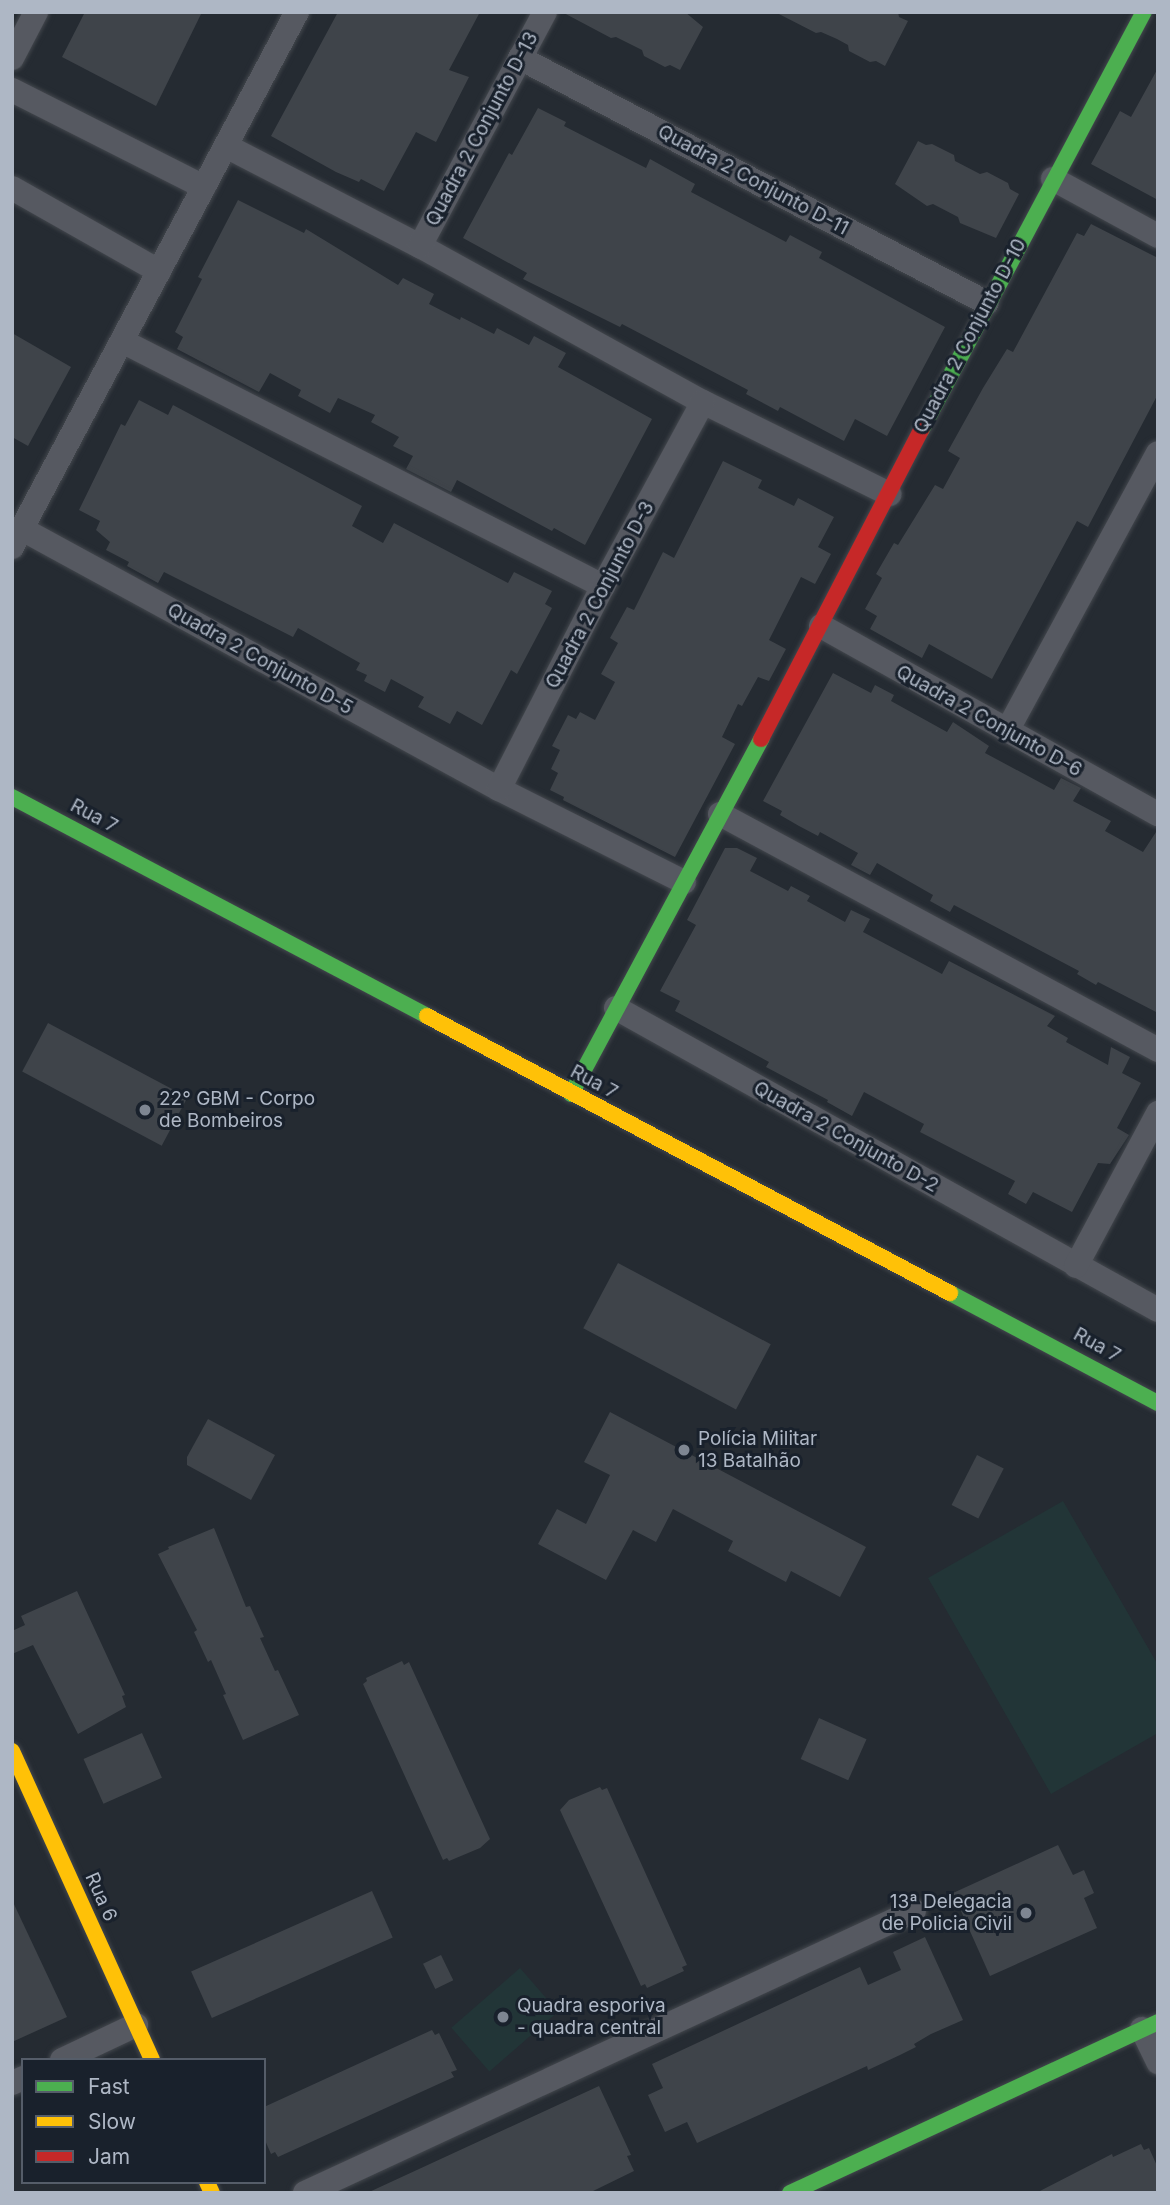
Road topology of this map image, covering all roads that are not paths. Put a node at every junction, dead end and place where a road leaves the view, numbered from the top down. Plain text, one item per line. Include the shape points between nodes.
1 (36, 12) edge
2 (298, 12) edge
3 (545, 12) edge
4 (1144, 12) edge
5 (12, 58) edge
6 (520, 58) junction
7 (12, 90) edge
8 (226, 146) junction
9 (1053, 179) junction
10 (204, 187) junction
11 (12, 188) edge
12 (1158, 236) edge
13 (420, 246) junction
14 (159, 271) junction
15 (986, 303) junction
16 (122, 341) junction
17 (703, 402) junction
18 (1155, 466) edge
19 (889, 494) junction
20 (17, 538) edge
21 (603, 586) junction
22 (821, 626) junction
23 (1007, 731) junction
24 (499, 789) junction
25 (12, 797) edge
26 (720, 814) junction
27 (1158, 814) edge
28 (684, 882) junction
29 (616, 1008) junction
30 (1158, 1050) edge
31 (571, 1094) junction
32 (1158, 1113) edge
33 (1076, 1266) junction
34 (1158, 1310) edge
35 (1158, 1403) edge
36 (12, 1751) edge
37 (21, 1792) edge
38 (914, 1911) dead end
39 (136, 2025) junction
40 (1150, 2025) edge
41 (66, 2058) edge
42 (151, 2058) edge
43 (1158, 2062) edge
44 (305, 2193) edge
45 (790, 2193) edge

1 - 5 street
2 - 8 street
3 - 6 street, Quadra 2 Conjunto D-13
4 - 9 street, Quadra 2 Conjunto D-10
6 - 13 street, Quadra 2 Conjunto D-13
6 - 15 street, Quadra 2 Conjunto D-11
7 - 10 street
8 - 10 street
8 - 13 street
9 - 12 street
9 - 15 street, Quadra 2 Conjunto D-10
10 - 14 street
11 - 14 street
13 - 17 street
14 - 16 street
15 - 19 street, Quadra 2 Conjunto D-10
16 - 20 street
16 - 21 street
17 - 19 street
17 - 21 street, Quadra 2 Conjunto D-3
18 - 23 street
19 - 22 street
20 - 24 street, Quadra 2 Conjunto D-5
21 - 24 street, Quadra 2 Conjunto D-3
22 - 23 street, Quadra 2 Conjunto D-6
22 - 26 street
23 - 27 street, Quadra 2 Conjunto D-6
24 - 28 street, Quadra 2 Conjunto D-5
25 - 31 street, Rua 7
26 - 28 street
26 - 30 street
28 - 29 street
29 - 31 street
29 - 33 street, Quadra 2 Conjunto D-2
31 - 35 street, Rua 7
32 - 33 street
33 - 34 street, Quadra 2 Conjunto D-2
36 - 37 street, Rua 6
37 - 39 street, Rua 6
38 - 44 street
39 - 41 street
39 - 42 street, Rua 6
40 - 43 street
40 - 45 street

